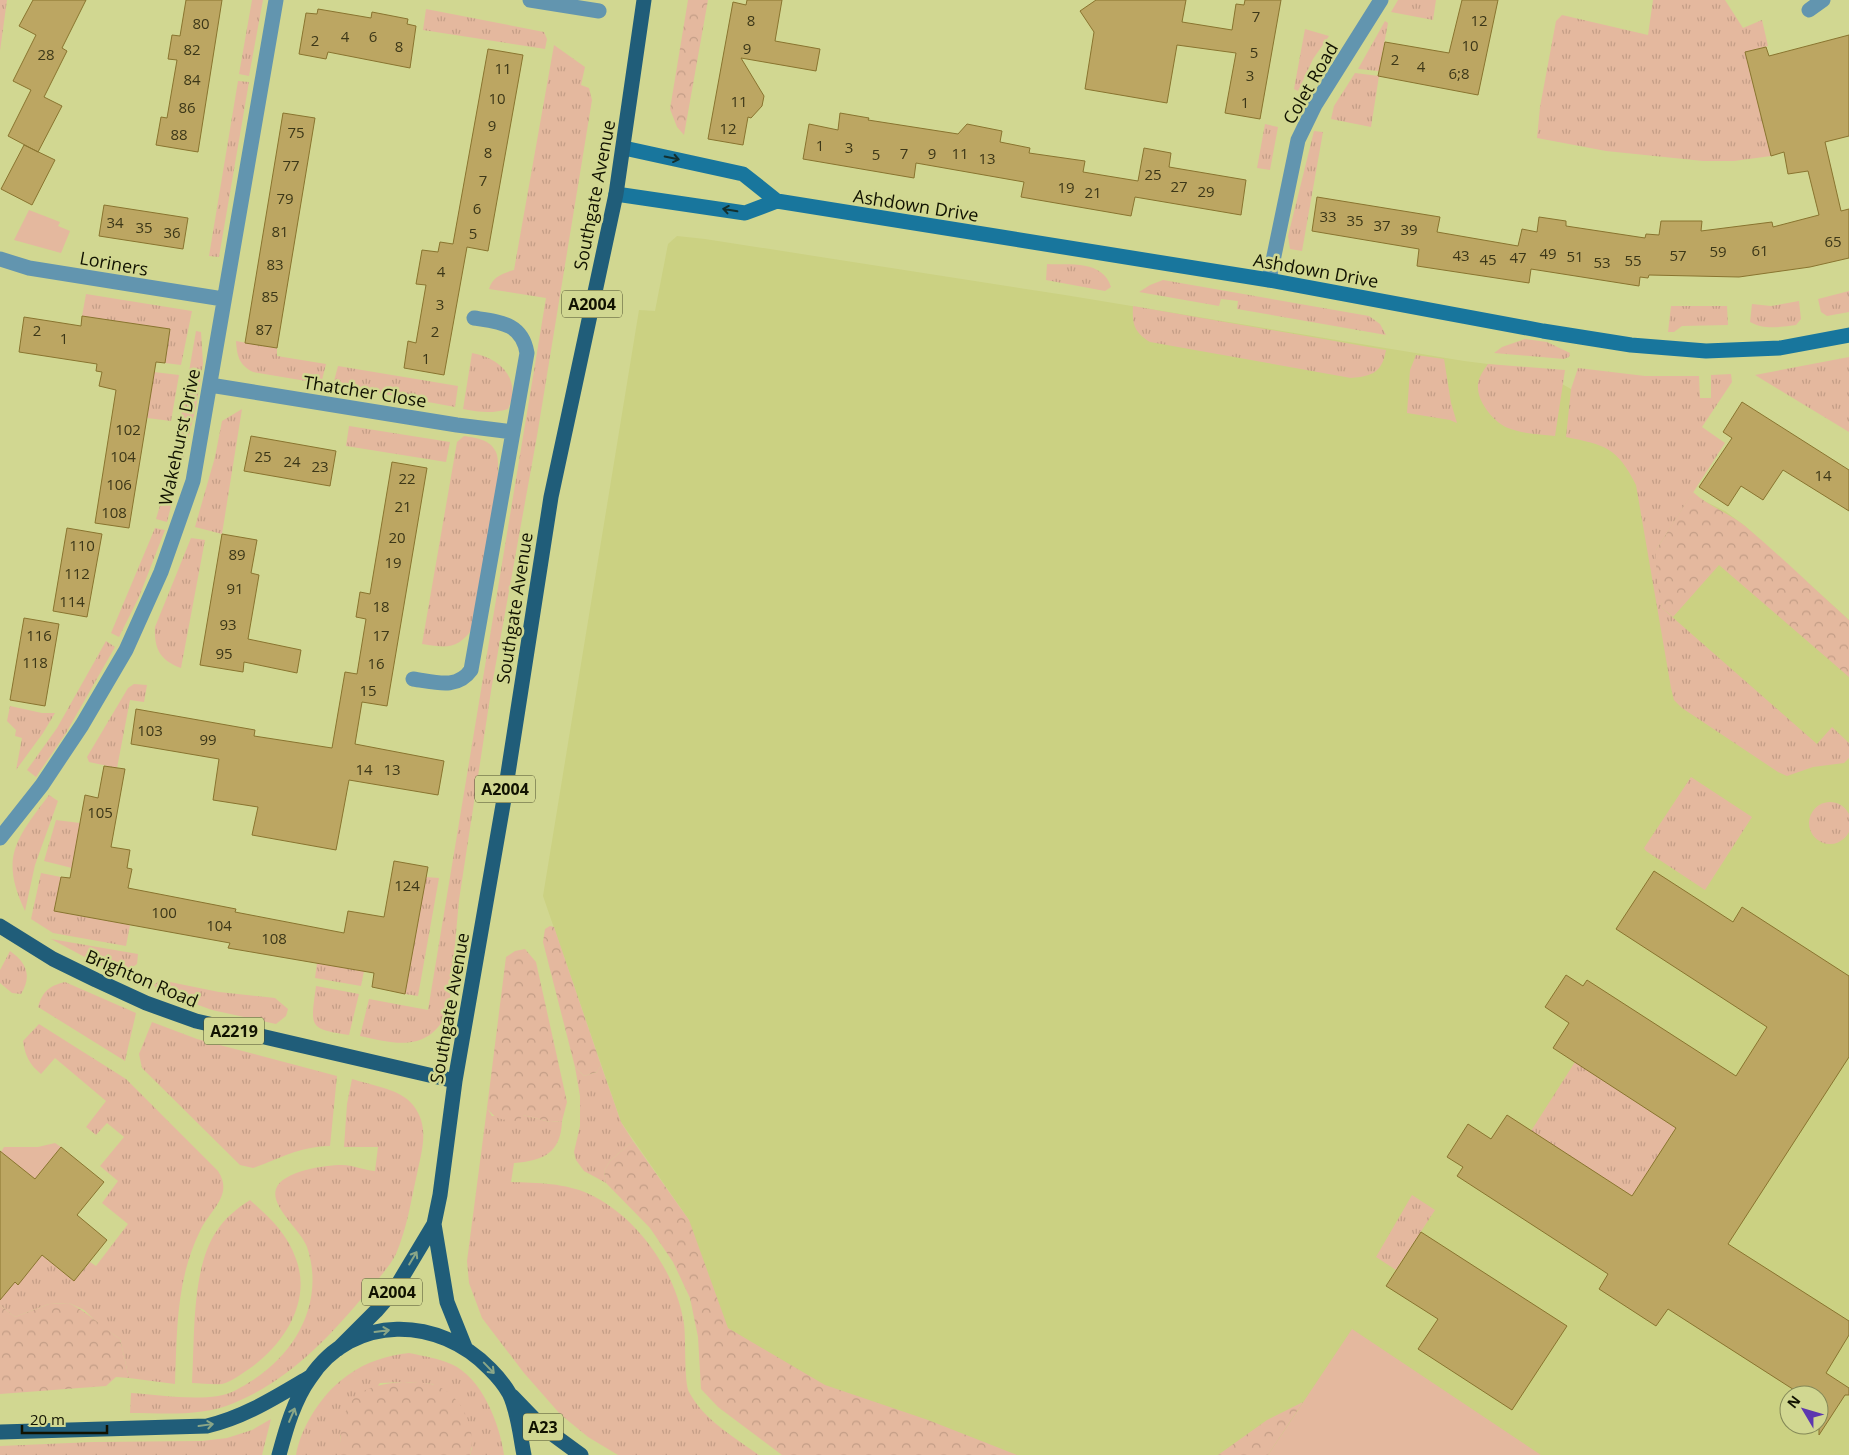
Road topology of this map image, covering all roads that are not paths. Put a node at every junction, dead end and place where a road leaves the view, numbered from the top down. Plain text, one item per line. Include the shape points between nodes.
1 (276, 0) edge
2 (530, 0) edge
3 (644, 0) edge
4 (1381, 0) edge
5 (1823, 0) edge
6 (599, 10) dead end
7 (1809, 10) dead end
8 (624, 148) junction
9 (616, 194) junction
10 (776, 200) junction
11 (0, 259) edge
12 (1269, 280) junction
13 (223, 299) junction
14 (474, 318) dead end
15 (1849, 334) edge
16 (210, 385) junction
17 (514, 432) junction
18 (413, 679) dead end
19 (0, 838) edge
20 (0, 926) edge
21 (455, 1081) junction
22 (434, 1224) junction
23 (465, 1347) junction
24 (338, 1349) junction
25 (310, 1377) junction
26 (509, 1393) junction
27 (0, 1432) edge
28 (279, 1455) edge
29 (524, 1455) edge
30 (581, 1455) edge

1 - 13 street, Wakehurst Drive
2 - 6 street
3 - 8 main road, Southgate Avenue / A2004
4 - 12 street, Colet Road via 1315,105 1298,140
5 - 7 street
8 - 9 main road, Southgate Avenue / A2004
8 -> 10 street, Ashdown Drive via 743,174
10 -> 9 street via 745,213
9 - 21 main road, Southgate Avenue / A2004 via 551,497 504,799
10 - 12 street, Ashdown Drive
11 - 13 street, Loriners via 28,268
12 - 15 street, Ashdown Drive via 1543,332 1631,345 1706,351 1780,348
13 - 16 street, Wakehurst Drive
14 - 17 street via 503,322 525,342 527,353
16 - 17 street, Thatcher Close
16 - 19 street, Wakehurst Drive via 193,481 143,614 82,725 42,785
17 - 18 street via 471,670 465,679 457,683
20 - 21 main road, Brighton Road / A2219 via 53,959 96,980 196,1021
21 - 22 main road, Southgate Avenue / A2004
22 - 23 main road, Southgate Avenue / A2004 via 447,1302
24 -> 22 main road, Southgate Avenue / A2004 via 395,1289
24 -> 23 main road via 356,1337 394,1329 436,1334
23 -> 26 main road via 488,1367
24 - 25 main road
27 -> 25 main road via 207,1426 231,1420
28 -> 25 main road via 288,1424
26 - 29 main road
26 - 30 main road, A23 via 540,1425

